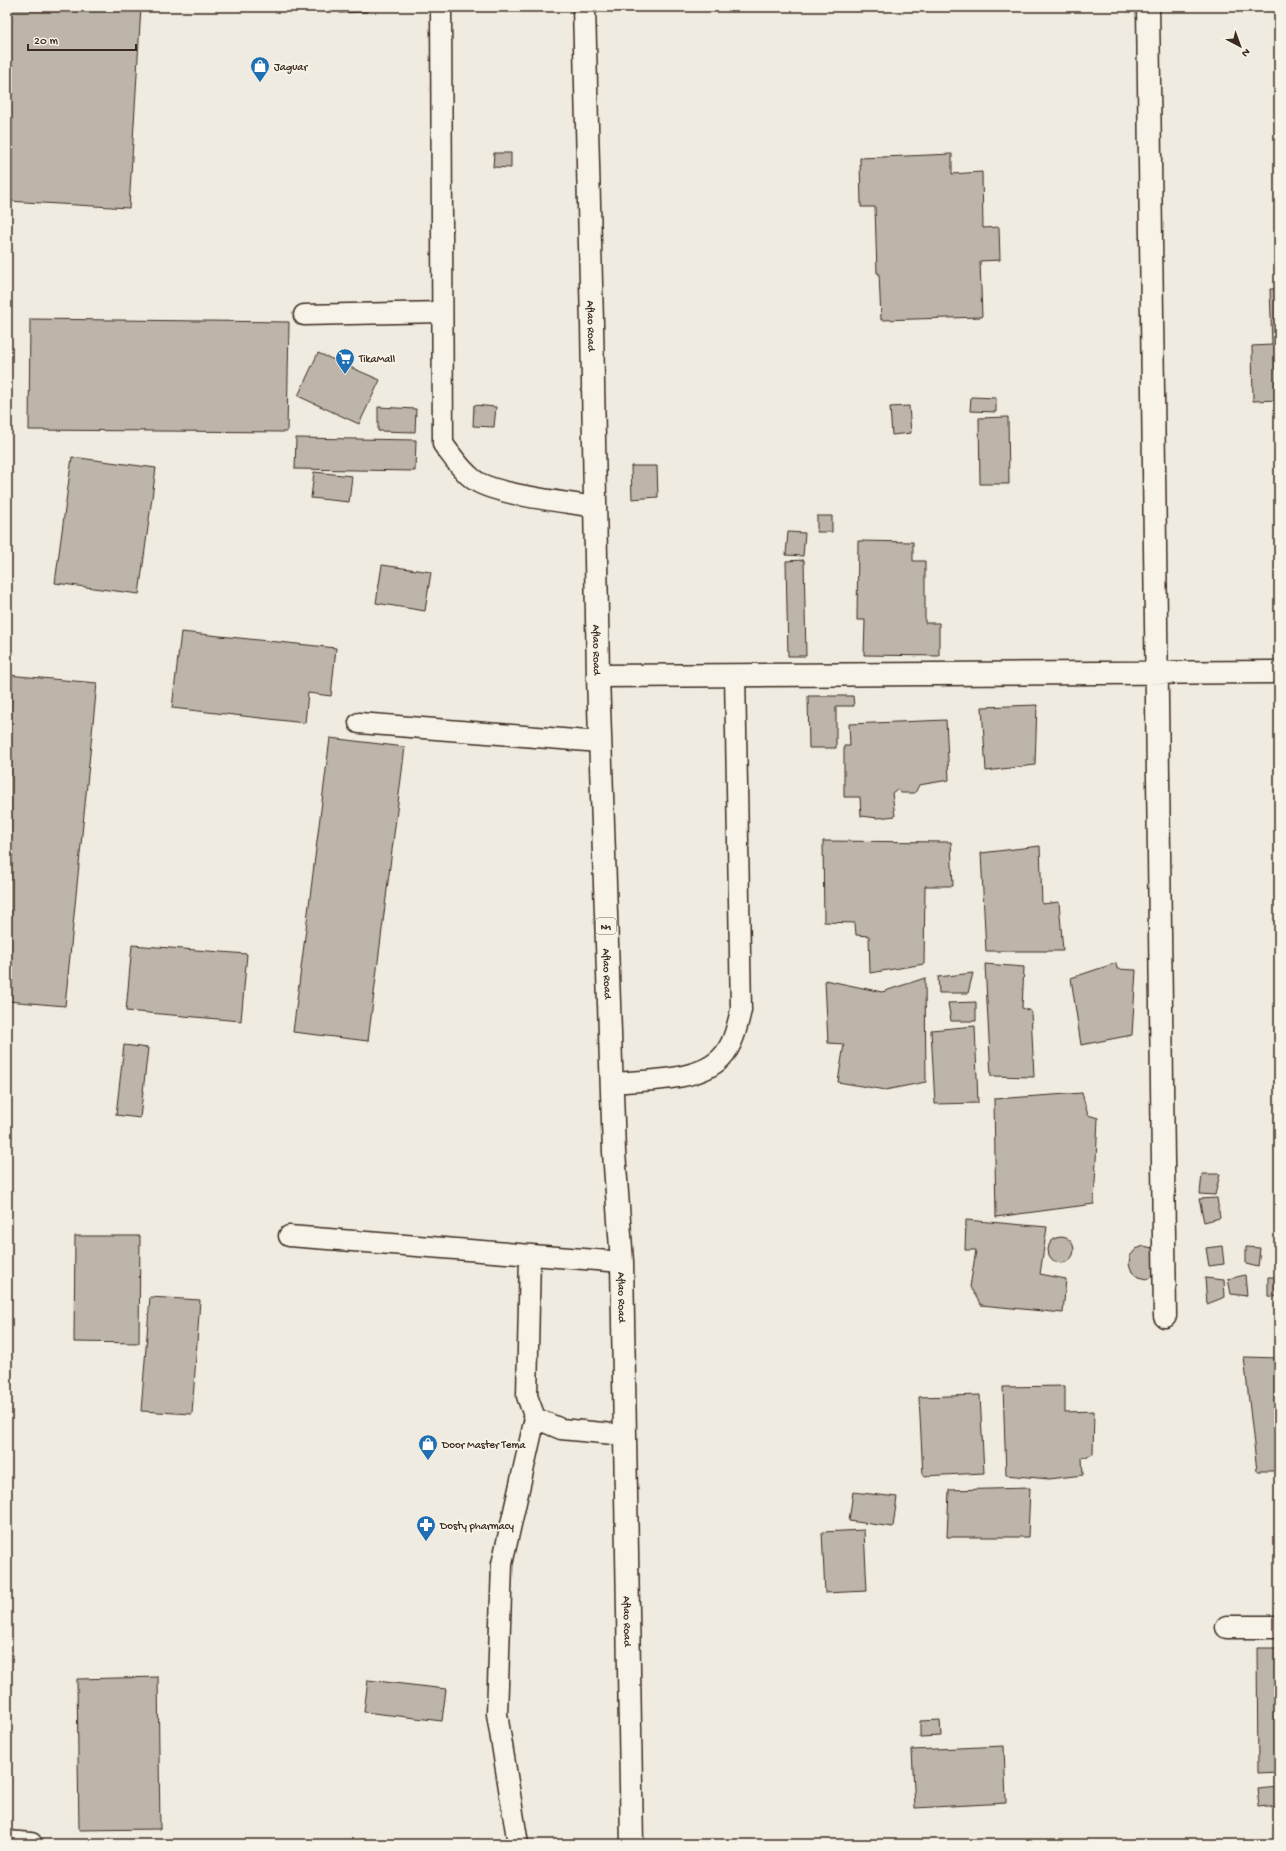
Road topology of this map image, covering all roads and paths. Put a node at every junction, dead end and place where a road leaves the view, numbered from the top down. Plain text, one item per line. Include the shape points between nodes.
1 (441, 7) edge
2 (584, 7) edge
3 (1148, 7) edge
4 (442, 312) junction
5 (304, 315) dead end
6 (595, 507) junction
7 (1279, 672) edge
8 (1157, 674) junction
9 (735, 675) junction
10 (598, 676) junction
11 (359, 723) dead end
12 (600, 742) junction
13 (612, 1084) junction
14 (288, 1236) dead end
15 (530, 1255) junction
16 (622, 1262) junction
17 (1165, 1316) dead end
18 (536, 1418) junction
19 (624, 1435) junction
20 (1227, 1627) dead end
21 (1279, 1627) edge
22 (7, 1842) edge
23 (32, 1844) edge
24 (518, 1844) edge
25 (632, 1844) edge

1 - 4 lane
2 - 6 main road, Aflao Road / N1
3 - 8 main road
4 - 5 lane
4 - 6 lane via 443,444 458,465 474,480 497,490
6 - 10 main road, Aflao Road / N1
7 - 8 main road
8 - 9 main road
8 - 17 main road
9 - 10 main road
9 - 13 lane via 741,1010 735,1036 721,1058 708,1069 689,1076
10 - 12 main road, Aflao Road / N1
11 - 12 lane
12 - 13 main road, Aflao Road / N1
13 - 16 main road, Aflao Road / N1
14 - 15 lane
15 - 16 lane
15 - 18 lane via 526,1396
16 - 19 main road, Aflao Road / N1
18 - 19 lane via 561,1429
18 - 24 lane via 502,1564 497,1714
19 - 25 main road, Aflao Road / N1
20 - 21 main road
22 - 23 main road

